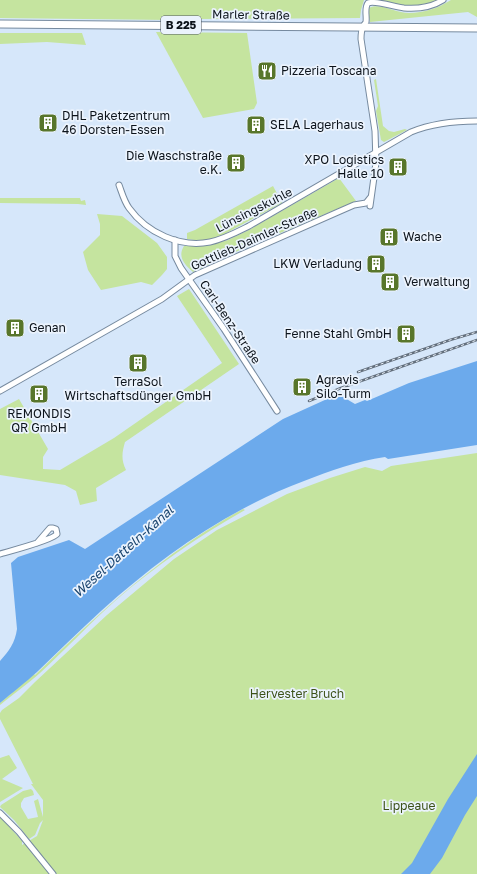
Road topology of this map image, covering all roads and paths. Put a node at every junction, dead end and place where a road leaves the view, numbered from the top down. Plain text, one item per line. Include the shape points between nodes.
1 (443, 0) edge
2 (0, 24) edge
3 (362, 28) junction
4 (477, 28) edge
5 (477, 121) edge
6 (376, 152) junction
7 (120, 185) dead end
8 (370, 198) junction
9 (370, 206) dead end
10 (175, 240) junction
11 (189, 280) junction
12 (0, 391) edge
13 (276, 411) dead end
14 (37, 543) dead end
15 (0, 554) edge
16 (0, 813) edge
17 (52, 874) edge

1 - 3 street via 411,8 394,7 373,1 366,7 366,22
2 - 3 main road, Marler Straße / B 225
3 - 4 main road, Marler Straße / B 225
3 - 6 street via 361,39 376,131
5 - 6 street, Lünsingskuhle via 455,121 424,127
6 - 8 street
6 - 10 street, Lünsingskuhle via 234,234 203,243
7 - 10 street, Lünsingskuhle via 126,203 138,218 156,232
8 - 9 street
8 - 11 street, Gottlieb-Daimler-Straße via 366,203 338,212 209,268
10 - 11 street, Carl-Benz-Straße via 175,256
11 - 12 street, Gottlieb-Daimler-Straße via 162,299
11 - 13 street, Carl-Benz-Straße via 224,329
14 - 15 street
16 - 17 street via 19,832

